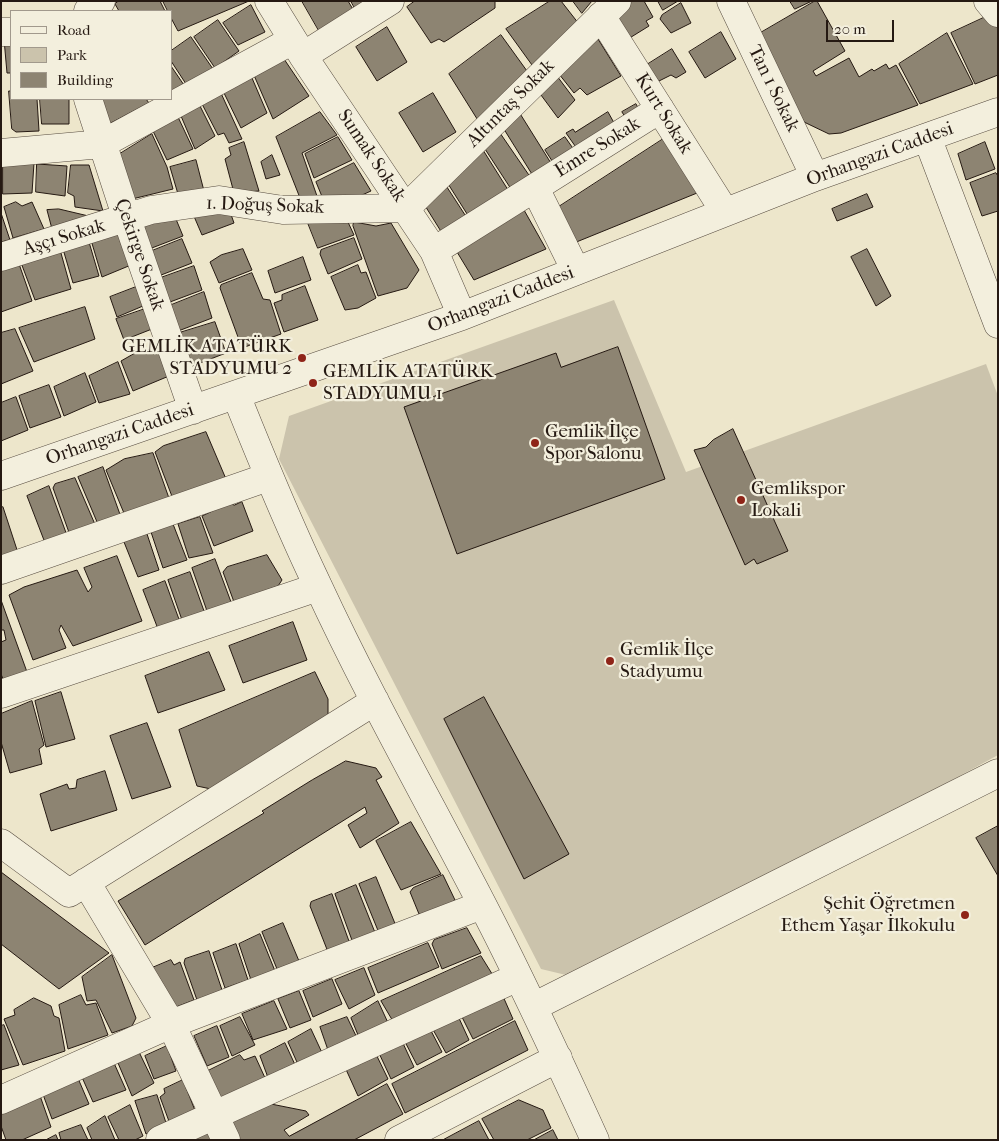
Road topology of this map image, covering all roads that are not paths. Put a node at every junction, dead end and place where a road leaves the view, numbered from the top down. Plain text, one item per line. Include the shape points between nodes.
1 (101, 1) edge
2 (269, 1) edge
3 (390, 1) edge
4 (731, 1) edge
5 (988, 1) edge
6 (609, 9) edge
7 (89, 10) edge
8 (998, 13) edge
9 (298, 48) junction
10 (88, 100) edge
11 (660, 109) junction
12 (998, 112) edge
13 (927, 137) junction
14 (102, 144) junction
15 (1, 153) edge
16 (815, 177) junction
17 (535, 188) junction
18 (406, 208) junction
19 (725, 212) junction
20 (127, 219) junction
21 (434, 251) junction
22 (1, 257) edge
23 (576, 271) junction
24 (462, 316) junction
25 (998, 324) edge
26 (236, 395) junction
27 (193, 410) junction
28 (1, 476) edge
29 (268, 477) junction
30 (1, 570) edge
31 (318, 587) junction
32 (1, 694) edge
33 (375, 701) junction
34 (998, 773) edge
35 (1, 842) edge
36 (86, 882) junction
37 (482, 905) junction
38 (518, 977) junction
39 (533, 1007) junction
40 (171, 1024) junction
41 (558, 1058) junction
42 (1, 1100) edge
43 (215, 1115) junction
44 (160, 1140) edge
45 (226, 1140) edge
46 (399, 1140) edge
47 (596, 1140) edge

1 - 7 street
2 - 9 street, Sumak Sokak
3 - 9 street
4 - 16 street, Tan 1 Sokak
5 - 8 street
6 - 11 street, Kurt Sokak
6 - 18 street, Altıntaş Sokak
9 - 14 street
9 - 18 street, Sumak Sokak
10 - 14 street, Çekirge Sokak
11 - 17 street, Emre Sokak
11 - 19 street, Kurt Sokak
12 - 13 street, Orhangazi Caddesi
13 - 16 street, Orhangazi Caddesi
13 - 25 street
14 - 15 street
14 - 20 street, Çekirge Sokak
16 - 19 street, Orhangazi Caddesi
17 - 21 street, Emre Sokak
17 - 23 street, Emre Sokak
18 - 20 street, 1. Doğuş Sokak via 284,210 219,200 151,210
18 - 21 street, Sumak Sokak
19 - 23 street, Orhangazi Caddesi
20 - 22 street, Aşçı Sokak
20 - 27 street, Çekirge Sokak
21 - 24 street, Sumak Sokak
23 - 24 street, Orhangazi Caddesi
24 - 26 street, Orhangazi Caddesi
26 - 27 street, Orhangazi Caddesi
26 - 29 street
27 - 28 street, Orhangazi Caddesi
29 - 30 street
29 - 31 street
31 - 32 street
31 - 33 street
33 - 36 street
33 - 37 street
34 - 39 street
35 - 36 street via 69,894
36 - 40 street
37 - 38 street
37 - 40 street
38 - 39 street
38 - 43 street
39 - 41 street
40 - 42 street
40 - 43 street
41 - 46 street
41 - 47 street
43 - 44 street
43 - 45 street

